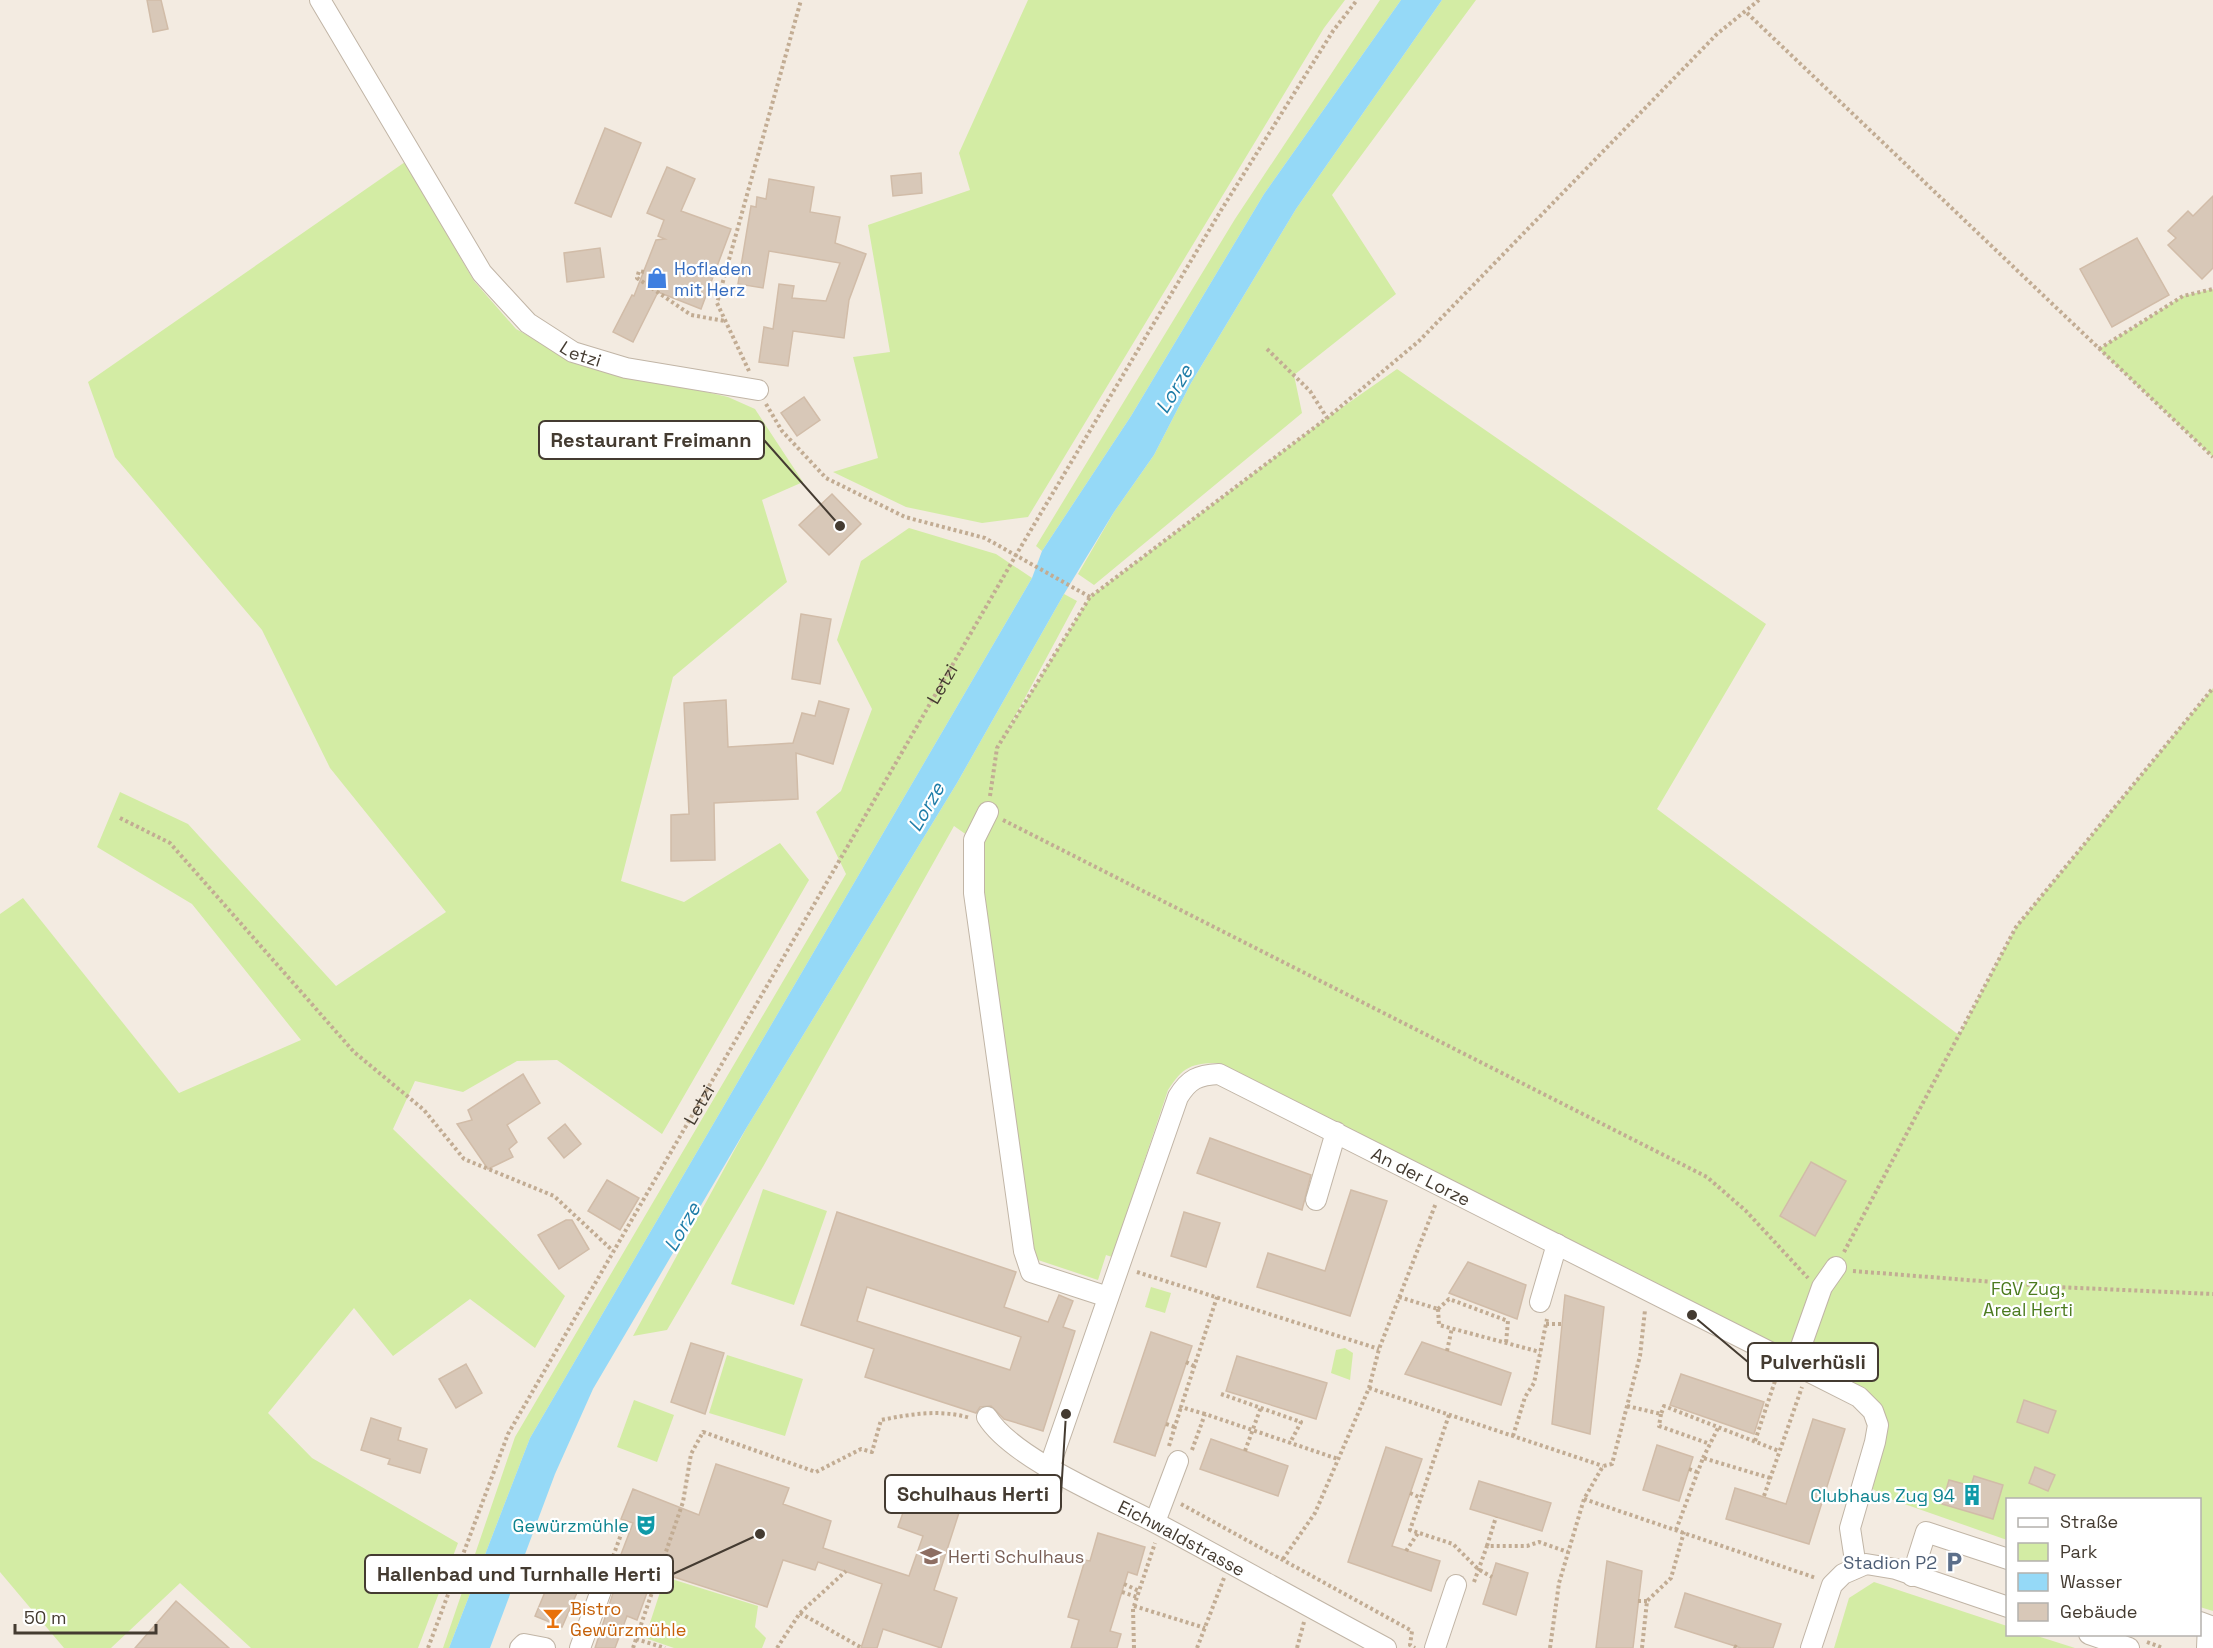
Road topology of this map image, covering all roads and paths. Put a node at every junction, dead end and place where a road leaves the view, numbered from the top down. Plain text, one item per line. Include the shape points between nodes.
1 (320, 0) edge
2 (801, 0) edge
3 (1357, 0) edge
4 (1759, 0) edge
5 (1747, 13) junction
6 (645, 272) dead end
7 (2213, 289) edge
8 (726, 321) junction
9 (1267, 349) dead end
10 (2099, 349) junction
11 (758, 390) junction
12 (1327, 418) junction
13 (2213, 457) edge
14 (1016, 555) junction
15 (1090, 597) junction
16 (2213, 688) edge
17 (988, 812) junction
18 (120, 818) dead end
19 (1336, 1132) junction
20 (1443, 1185) junction
21 (1316, 1200) dead end
22 (1557, 1244) junction
23 (614, 1251) junction
24 (1119, 1266) junction
25 (1836, 1267) junction
26 (1822, 1287) junction
27 (1648, 1291) junction
28 (2213, 1294) edge
29 (1108, 1297) junction
30 (1217, 1297) junction
31 (1399, 1297) junction
32 (1540, 1302) dead end
33 (1438, 1309) junction
34 (1546, 1324) dead end
35 (1563, 1324) dead end
36 (1452, 1328) junction
37 (1506, 1343) junction
38 (1379, 1349) junction
39 (1447, 1351) dead end
40 (1540, 1352) dead end
41 (1186, 1362) dead end
42 (1194, 1366) junction
43 (1794, 1366) junction
44 (1534, 1383) dead end
45 (1368, 1388) junction
46 (1221, 1394) dead end
47 (1275, 1406) dead end
48 (1627, 1406) junction
49 (1261, 1407) junction
50 (1274, 1412) junction
51 (1205, 1414) junction
52 (1661, 1414) junction
53 (1449, 1415) junction
54 (989, 1421) joint
55 (1166, 1424) dead end
56 (1719, 1426) junction
57 (1175, 1427) dead end
58 (1253, 1431) junction
59 (1513, 1436) junction
60 (1755, 1441) junction
61 (1290, 1443) junction
62 (1710, 1444) junction
63 (1245, 1451) dead end
64 (1779, 1452) junction
65 (1184, 1458) joint
66 (1703, 1458) junction
67 (1338, 1459) junction
68 (1603, 1466) junction
69 (1048, 1468) junction
70 (1689, 1469) dead end
71 (1697, 1472) junction
72 (1770, 1478) junction
73 (1410, 1493) dead end
74 (1764, 1497) dead end
75 (1421, 1498) junction
76 (1584, 1499) junction
77 (1496, 1517) dead end
78 (1160, 1528) junction
79 (623, 1529) dead end
80 (1676, 1530) junction
81 (1684, 1532) junction
82 (1418, 1533) junction
83 (1487, 1546) junction
84 (1406, 1551) dead end
85 (1568, 1552) junction
86 (1283, 1559) junction
87 (2006, 1559) edge
88 (1856, 1567) junction
89 (1478, 1569) junction
90 (846, 1571) dead end
91 (1227, 1572) dead end
92 (1492, 1576) dead end
93 (1912, 1576) junction
94 (606, 1577) joint
95 (1124, 1584) dead end
96 (1832, 1585) junction
97 (1463, 1588) joint
98 (1139, 1591) junction
99 (1122, 1592) dead end
100 (1137, 1597) junction
101 (1638, 1601) dead end
102 (1647, 1601) junction
103 (1134, 1606) junction
104 (2006, 1607) edge
105 (800, 1613) junction
106 (1306, 1616) dead end
107 (2201, 1623) edge
108 (1204, 1628) junction
109 (2092, 1636) edge
110 (636, 1639) junction
111 (428, 1648) edge
112 (520, 1648) edge
113 (545, 1648) edge
114 (580, 1648) edge
115 (633, 1648) edge
116 (665, 1648) edge
117 (777, 1648) edge
118 (862, 1648) edge
119 (1134, 1648) edge
120 (1197, 1648) edge
121 (1297, 1648) edge
122 (1386, 1648) edge
123 (1415, 1648) edge
124 (1435, 1648) edge
125 (1550, 1648) edge
126 (1642, 1648) edge
127 (1810, 1648) edge
128 (2129, 1648) edge
129 (2207, 1648) edge

1 - 11 street, Letzi via 482,273 528,323 573,352 626,368
2 - 8 path via 719,294 717,303
3 - 14 path, Letzi via 1333,31 1220,213
4 - 5 path
5 - 10 path
5 - 12 path via 1717,34 1419,341
6 - 8 path via 639,271 637,279 691,315
7 - 10 path via 2183,296
8 - 11 path
9 - 12 path via 1310,391
10 - 13 path
11 - 14 path via 782,431 826,478 905,517 985,538
12 - 15 path
14 - 15 path
14 - 23 path, Letzi
15 - 17 path via 997,748
16 - 25 path via 2016,927
17 - 26 path via 1707,1177
17 - 29 street via 974,840 974,892 1024,1251 1031,1272
18 - 23 path via 170,843 354,1052 424,1110 464,1159 554,1196
19 - 20 street, An der Lorze
19 - 21 street
19 - 24 street, An der Lorze via 1219,1074 1200,1074 1186,1083 1178,1097
20 - 22 street, An der Lorze
20 - 31 path
22 - 27 street, An der Lorze
22 - 32 street
23 - 111 path, Letzi via 508,1434
24 - 29 street, An der Lorze
24 - 30 path
25 - 26 street
25 - 28 path via 2057,1287
26 - 43 street
27 - 43 street, An der Lorze
27 - 48 path via 1640,1356
29 - 69 street, An der Lorze
30 - 38 path
30 - 42 path
31 - 33 path
31 - 38 path
33 - 36 path via 1439,1325
33 - 37 path via 1449,1299 1508,1321
34 - 35 path
36 - 37 path
36 - 39 path
37 - 40 path
38 - 45 path
41 - 42 path
42 - 51 path via 1181,1407
43 - 60 path
43 - 64 path
43 - 88 street, An der Lorze via 1859,1397 1873,1411 1878,1425 1850,1528
44 - 59 path via 1525,1397
45 - 53 path
45 - 67 path
46 - 49 path
47 - 50 path
48 - 52 path
48 - 68 path via 1612,1464
49 - 50 path
49 - 58 path
50 - 61 path via 1301,1422
51 - 58 path
51 - 65 path
52 - 56 path via 1664,1406
52 - 62 path via 1659,1426
53 - 59 path
53 - 75 path
54 - 69 street, Eichwaldstrasse
54 - 110 path via 950,1412 881,1420 872,1452 861,1449 816,1472 704,1432 691,1454 683,1502
55 - 57 path
56 - 60 path
56 - 62 path
58 - 61 path
58 - 63 path
59 - 68 path
60 - 64 path
61 - 67 path
62 - 66 path
64 - 72 path
65 - 78 street
66 - 71 path
66 - 72 path
67 - 86 path via 1315,1513
68 - 76 path
69 - 78 street, Eichwaldstrasse
70 - 71 path
71 - 80 path
72 - 74 path
73 - 75 path
75 - 82 path via 1410,1530
76 - 80 path
76 - 85 path
77 - 83 path
78 - 86 path via 1178,1503
78 - 98 path
78 - 122 street, Eichwaldstrasse
79 - 94 path
80 - 81 path
81 - 96 path
81 - 102 path via 1671,1578
82 - 84 path
82 - 89 path via 1453,1544
83 - 85 path via 1527,1546 1539,1542
83 - 89 path
85 - 125 path via 1559,1583
86 - 123 path via 1412,1631 1410,1645
87 - 93 street via 1926,1532
88 - 93 street via 1880,1565
88 - 96 street
89 - 92 path
89 - 97 path
90 - 105 path
91 - 108 path
93 - 104 street
94 - 114 street
95 - 98 path
96 - 127 street
97 - 124 street
98 - 100 path
99 - 100 path
100 - 103 path
101 - 102 path
102 - 126 path
103 - 108 path
103 - 119 path
105 - 117 path
105 - 118 path
106 - 121 path
107 - 129 street via 2208,1625
108 - 120 path
109 - 128 street
110 - 115 path
110 - 116 path
112 - 113 street via 524,1644

